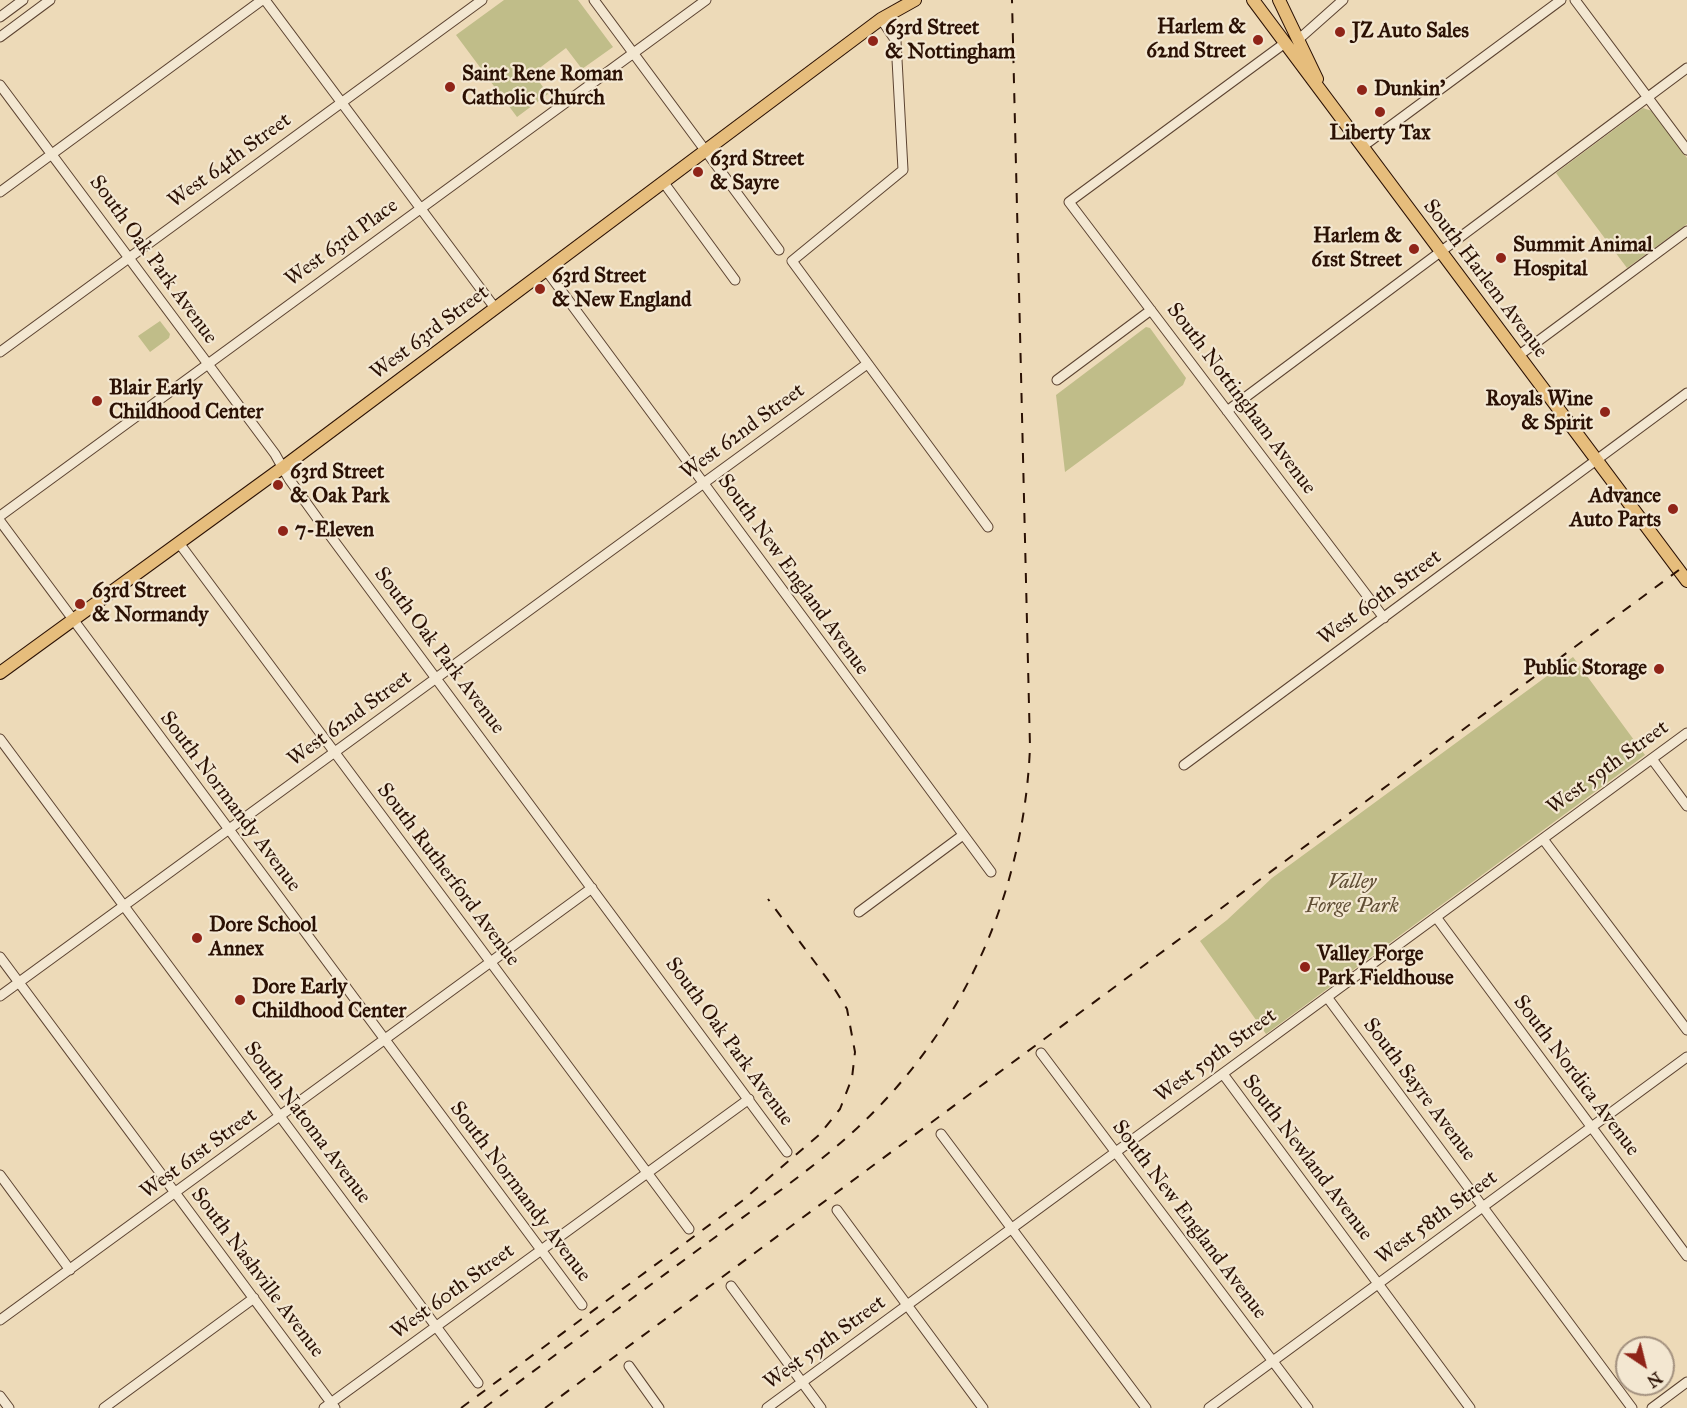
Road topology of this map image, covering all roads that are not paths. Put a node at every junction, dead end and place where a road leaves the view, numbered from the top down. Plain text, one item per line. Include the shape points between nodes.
1 (23, 0) edge
2 (50, 0) edge
3 (263, 0) edge
4 (482, 0) edge
5 (594, 0) edge
6 (706, 0) edge
7 (899, 0) edge
8 (915, 0) edge
9 (1252, 0) edge
10 (1280, 0) edge
11 (1343, 0) edge
12 (1561, 0) edge
13 (1575, 0) edge
14 (0, 17) edge
15 (880, 19) junction
16 (0, 37) edge
17 (1299, 39) junction
18 (1285, 43) junction
19 (633, 53) junction
20 (1687, 68) edge
21 (0, 85) edge
22 (1648, 98) junction
23 (1328, 101) junction
24 (341, 103) junction
25 (1362, 147) junction
26 (1687, 150) edge
27 (706, 151) junction
28 (52, 153) junction
29 (664, 183) junction
30 (0, 192) edge
31 (420, 208) junction
32 (1687, 231) edge
33 (779, 250) dead end
34 (1440, 252) junction
35 (129, 258) junction
36 (546, 270) junction
37 (735, 280) dead end
38 (495, 308) junction
39 (1150, 310) junction
40 (0, 352) edge
41 (1518, 356) junction
42 (208, 364) junction
43 (867, 364) junction
44 (1056, 380) dead end
45 (1687, 393) edge
46 (1227, 411) junction
47 (1597, 460) junction
48 (282, 468) junction
49 (703, 483) junction
50 (0, 516) edge
51 (0, 521) edge
52 (988, 527) dead end
53 (179, 543) junction
54 (1687, 581) edge
55 (1383, 618) junction
56 (73, 620) junction
57 (0, 673) edge
58 (437, 678) junction
59 (1687, 733) edge
60 (0, 739) edge
61 (334, 753) junction
62 (1652, 759) junction
63 (1184, 765) dead end
64 (1687, 806) edge
65 (229, 830) junction
66 (963, 835) junction
67 (1543, 839) junction
68 (991, 872) dead end
69 (592, 888) junction
70 (124, 906) junction
71 (859, 912) dead end
72 (1436, 917) junction
73 (0, 957) edge
74 (491, 962) junction
75 (19, 982) junction
76 (0, 996) edge
77 (1327, 997) junction
78 (1687, 1030) edge
79 (385, 1040) junction
80 (1041, 1053) dead end
81 (1687, 1057) edge
82 (1222, 1074) junction
83 (749, 1099) junction
84 (280, 1117) junction
85 (1592, 1127) junction
86 (941, 1134) dead end
87 (787, 1152) dead end
88 (1116, 1152) junction
89 (647, 1173) junction
90 (0, 1175) edge
91 (175, 1193) junction
92 (1483, 1207) junction
93 (837, 1210) dead end
94 (1012, 1228) junction
95 (689, 1229) dead end
96 (541, 1250) junction
97 (1687, 1256) edge
98 (70, 1269) junction
99 (1378, 1284) junction
100 (731, 1286) dead end
101 (254, 1298) junction
102 (582, 1305) dead end
103 (907, 1305) junction
104 (0, 1320) edge
105 (436, 1326) junction
106 (1273, 1361) junction
107 (629, 1366) dead end
108 (802, 1382) junction
109 (1687, 1382) edge
110 (478, 1383) dead end
111 (0, 1396) edge
112 (330, 1406) edge
113 (9, 1408) edge
114 (104, 1408) edge
115 (659, 1408) edge
116 (767, 1408) edge
117 (821, 1408) edge
118 (983, 1408) edge
119 (1146, 1408) edge
120 (1209, 1408) edge
121 (1308, 1408) edge
122 (1470, 1408) edge
123 (1632, 1408) edge
124 (1652, 1408) edge

1 - 14 street
2 - 16 street
3 - 24 street
3 - 28 street
4 - 24 street, West 64th Street
5 - 19 street
6 - 19 street, West 63rd Place
7 - 15 main road, West 63rd Street
8 - 15 main road, West 63rd Street
9 - 18 main road, South Harlem Avenue
10 - 17 main road
11 - 17 street
12 - 25 street
13 - 22 street
15 - 27 main road, West 63rd Street
15 - 43 street via 896,41 903,170 792,261
17 - 23 main road
18 - 23 main road, South Harlem Avenue
18 - 39 street, South Nottingham Avenue via 1069,202
19 - 27 street
19 - 31 street, West 63rd Place
20 - 22 street
21 - 28 street, South Oak Park Avenue
22 - 26 street
22 - 34 street
23 - 25 main road, South Harlem Avenue
24 - 31 street
24 - 35 street, West 64th Street
25 - 34 main road, South Harlem Avenue
27 - 29 main road, West 63rd Street
27 - 33 street
28 - 30 street
28 - 35 street, South Oak Park Avenue
29 - 36 main road, West 63rd Street
29 - 37 street
31 - 38 street
31 - 42 street, West 63rd Place
32 - 41 street
34 - 41 main road, South Harlem Avenue
34 - 46 street
35 - 40 street, West 64th Street
35 - 42 street, South Oak Park Avenue
36 - 38 main road, West 63rd Street
36 - 49 street, South New England Avenue
38 - 48 main road, West 63rd Street
39 - 44 street
39 - 46 street, South Nottingham Avenue
41 - 47 main road, South Harlem Avenue
42 - 48 street, South Oak Park Avenue
42 - 50 street, West 63rd Place
43 - 49 street, West 62nd Street
43 - 52 street
45 - 47 street, West 60th Street
46 - 55 street, South Nottingham Avenue
47 - 54 main road, South Harlem Avenue
47 - 55 street, West 60th Street
48 - 53 main road, West 63rd Street
48 - 58 street, South Oak Park Avenue
49 - 58 street, West 62nd Street
49 - 66 street, South New England Avenue
51 - 56 street, South Normandy Avenue
53 - 56 main road, West 63rd Street
53 - 61 street, South Rutherford Avenue
55 - 63 street, West 60th Street
56 - 57 main road, West 63rd Street
56 - 65 street, South Normandy Avenue
58 - 61 street, West 62nd Street
58 - 69 street, South Oak Park Avenue
59 - 62 street, West 59th Street
60 - 70 street, South Natoma Avenue
61 - 65 street, West 62nd Street
61 - 74 street, South Rutherford Avenue
62 - 64 street
62 - 67 street, West 59th Street
65 - 70 street, West 62nd Street
65 - 79 street, South Normandy Avenue
66 - 68 street, South New England Avenue
66 - 71 street
67 - 72 street, West 59th Street
67 - 78 street
69 - 74 street, West 61st Street
69 - 83 street, South Oak Park Avenue
70 - 75 street, West 62nd Street
70 - 84 street, South Natoma Avenue
72 - 77 street, West 59th Street
72 - 85 street, South Nordica Avenue
73 - 75 street, South Nashville Avenue
74 - 79 street, West 61st Street
74 - 89 street, South Rutherford Avenue
75 - 76 street, West 62nd Street
75 - 91 street, South Nashville Avenue
77 - 82 street, West 59th Street
77 - 92 street, South Sayre Avenue
79 - 84 street, West 61st Street
79 - 96 street, South Normandy Avenue
80 - 88 street, South New England Avenue
81 - 85 street, West 58th Street
82 - 88 street, West 59th Street
82 - 99 street, South Newland Avenue
83 - 87 street, South Oak Park Avenue
83 - 89 street, West 60th Street
84 - 91 street, West 61st Street
84 - 105 street, South Natoma Avenue
85 - 92 street, West 58th Street
85 - 97 street, South Nordica Avenue
86 - 94 street
88 - 94 street, West 59th Street
88 - 106 street, South New England Avenue
89 - 95 street, South Rutherford Avenue
89 - 96 street, West 60th Street
90 - 98 street
91 - 98 street, West 61st Street
91 - 101 street, South Nashville Avenue
92 - 99 street, West 58th Street
92 - 123 street, South Sayre Avenue
93 - 103 street
94 - 103 street, West 59th Street
94 - 119 street
96 - 102 street, South Normandy Avenue
96 - 105 street, West 60th Street
98 - 104 street, West 61st Street
99 - 106 street, West 58th Street
99 - 122 street, South Newland Avenue
100 - 108 street
101 - 112 street, South Nashville Avenue
101 - 114 street
103 - 108 street, West 59th Street
103 - 118 street
105 - 110 street, South Natoma Avenue
105 - 112 street, West 60th Street
106 - 120 street, West 58th Street
106 - 121 street, South New England Avenue
107 - 115 street
108 - 116 street, West 59th Street
108 - 117 street
109 - 124 street
111 - 113 street

